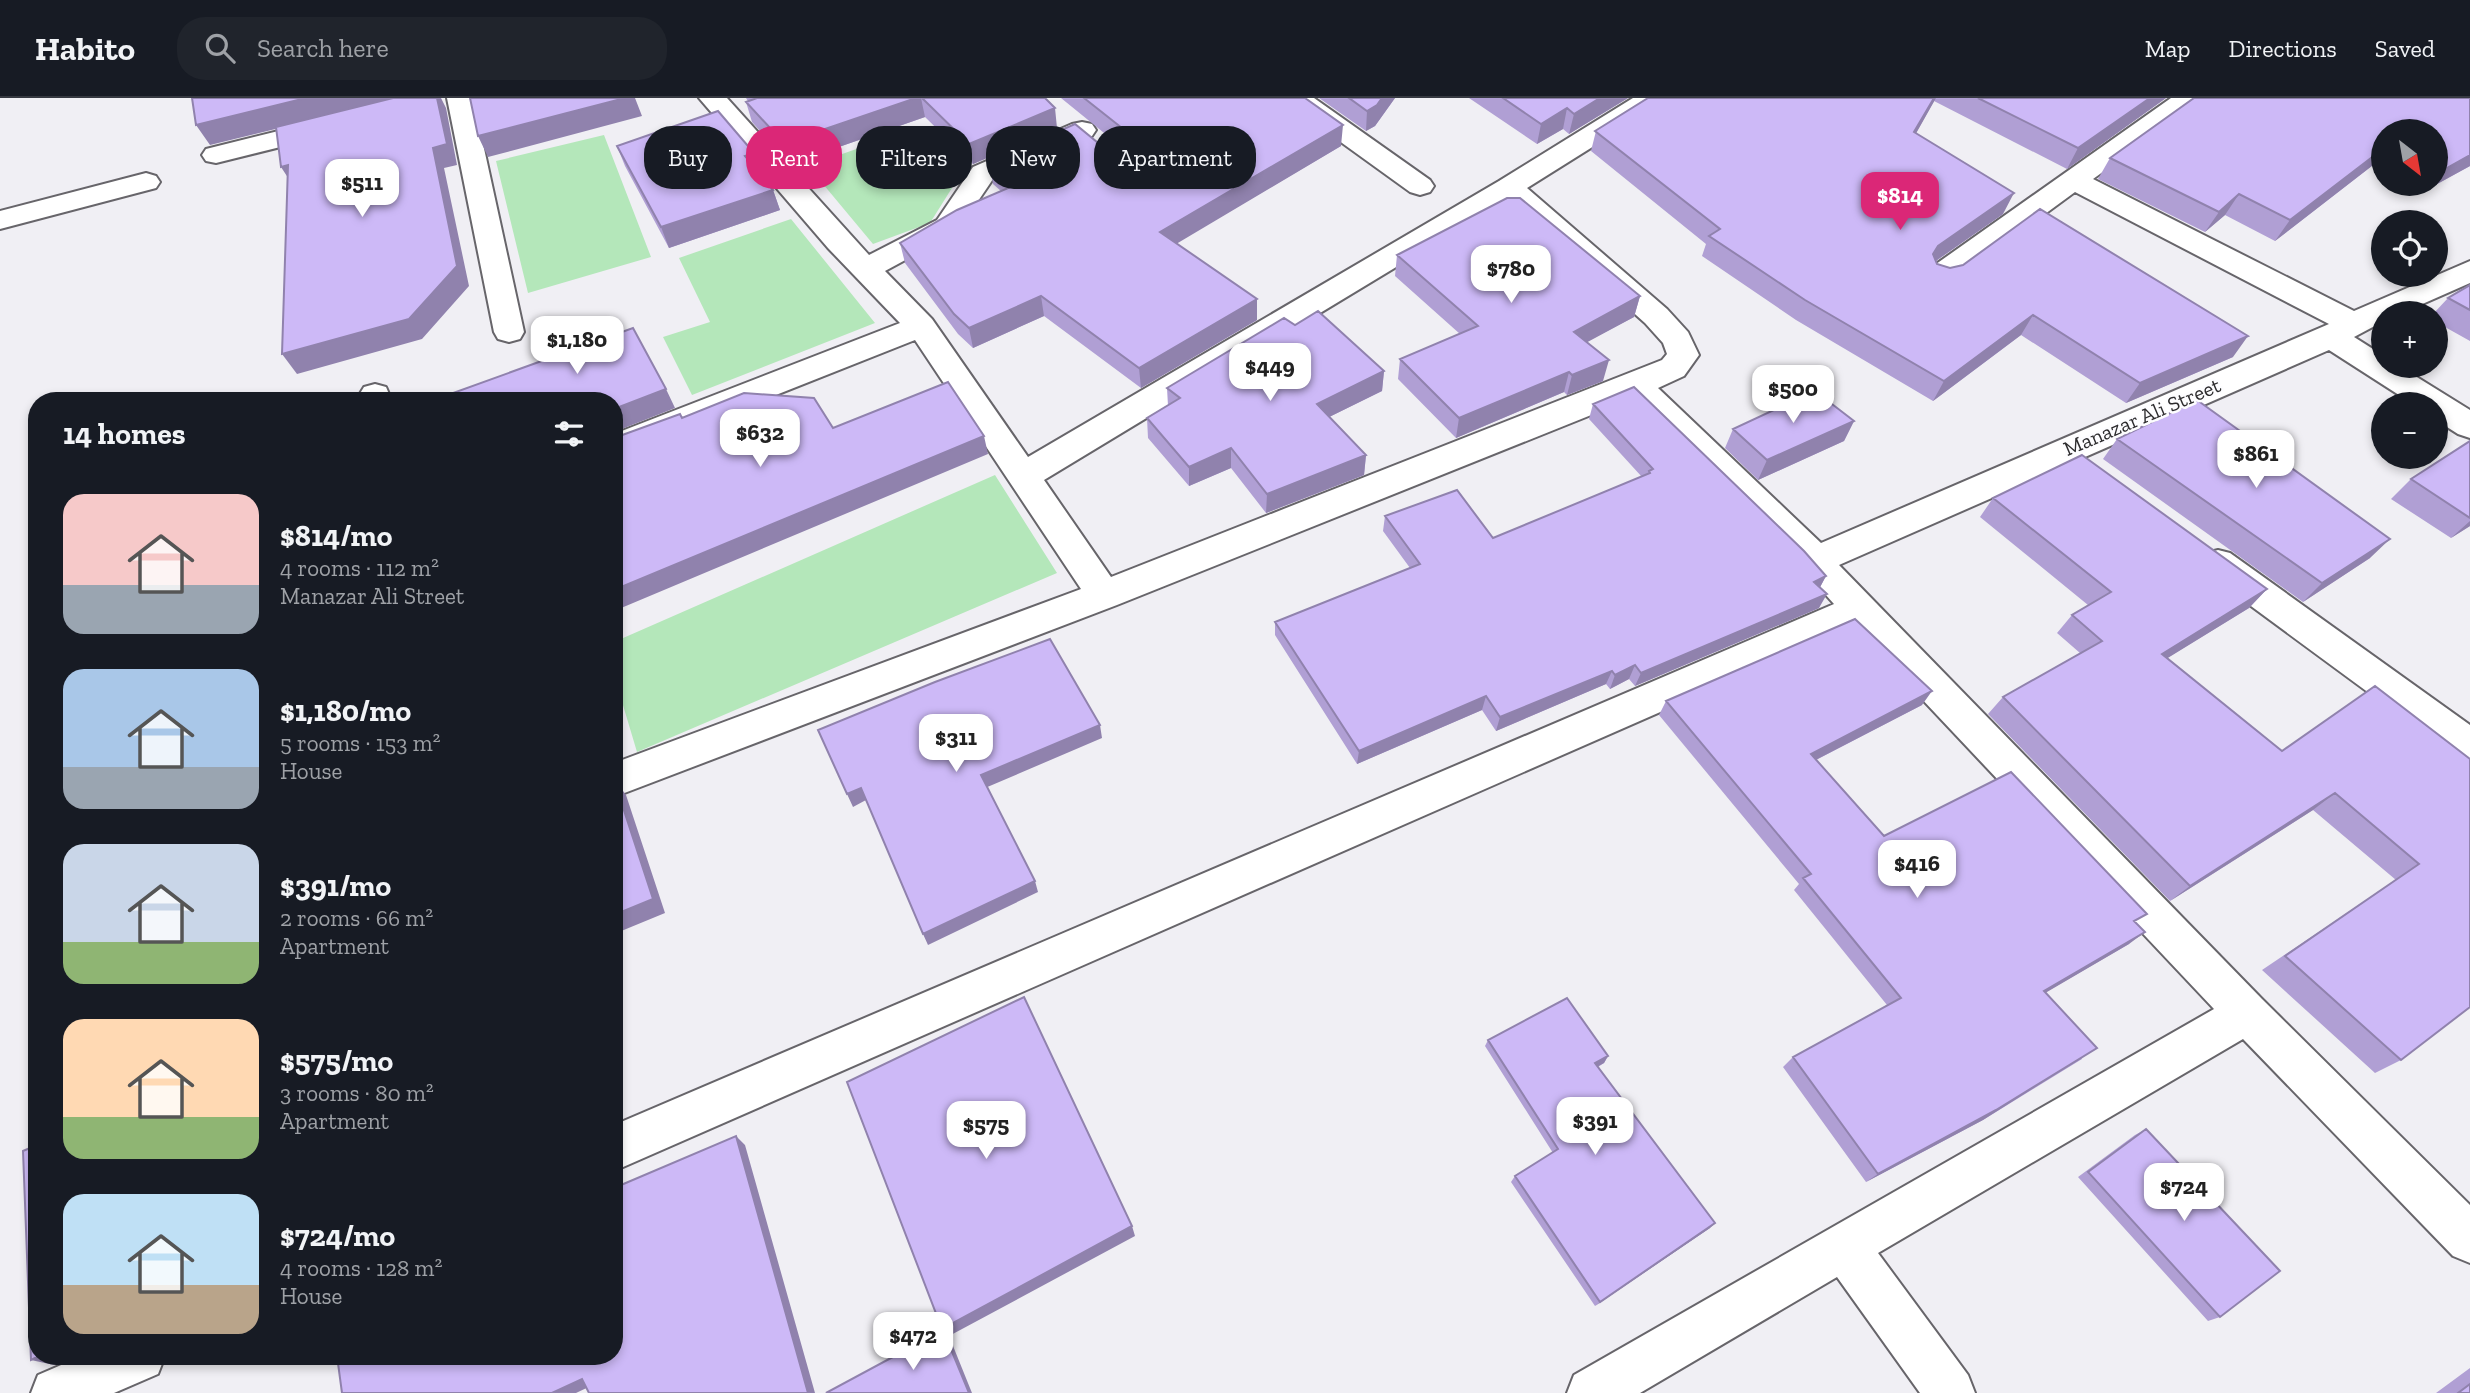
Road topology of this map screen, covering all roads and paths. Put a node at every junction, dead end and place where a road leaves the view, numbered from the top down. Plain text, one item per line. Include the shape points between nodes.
1 (460, 98) edge
2 (712, 98) edge
3 (1297, 98) edge
4 (1652, 98) edge
5 (2188, 98) edge
6 (351, 121) edge
7 (1082, 130) edge
8 (216, 155) dead end
9 (2073, 180) junction
10 (146, 182) dead end
11 (1420, 186) dead end
12 (1509, 187) junction
13 (0, 220) edge
14 (865, 269) junction
15 (2470, 271) edge
16 (1940, 276) edge
17 (921, 326) junction
18 (2342, 330) junction
19 (509, 332) dead end
20 (1636, 385) junction
21 (2421, 392) edge
22 (2448, 412) edge
23 (2470, 426) edge
24 (623, 443) edge
25 (2064, 451) junction
26 (1025, 475) junction
27 (2097, 476) edge
28 (2188, 541) edge
29 (1815, 560) junction
30 (1104, 595) junction
31 (1859, 609) junction
32 (2470, 746) edge
33 (623, 777) edge
34 (2247, 1013) junction
35 (623, 1143) edge
36 (2470, 1239) edge
37 (1844, 1247) junction
38 (120, 1365) edge
39 (57, 1393) edge
40 (1591, 1393) edge
41 (1950, 1393) edge

1 - 19 street
2 - 14 street
3 - 11 street
4 - 12 street
5 - 9 street
6 - 8 street
7 - 14 street via 983,173 947,226
9 - 16 street
9 - 18 street
10 - 13 street
12 - 20 street via 1656,316 1677,340 1683,355 1673,368
12 - 26 street
14 - 17 street
15 - 18 street, Manazar Ali Street
17 - 24 street
17 - 26 street
18 - 21 street
18 - 25 street, Manazar Ali Street
20 - 29 street
20 - 30 street
22 - 23 street
25 - 27 street
25 - 29 street, Manazar Ali Street
26 - 30 street
28 - 32 street
29 - 31 street
30 - 33 street
31 - 34 street
31 - 35 street
34 - 36 street
34 - 37 street
37 - 40 street
37 - 41 street
38 - 39 street

